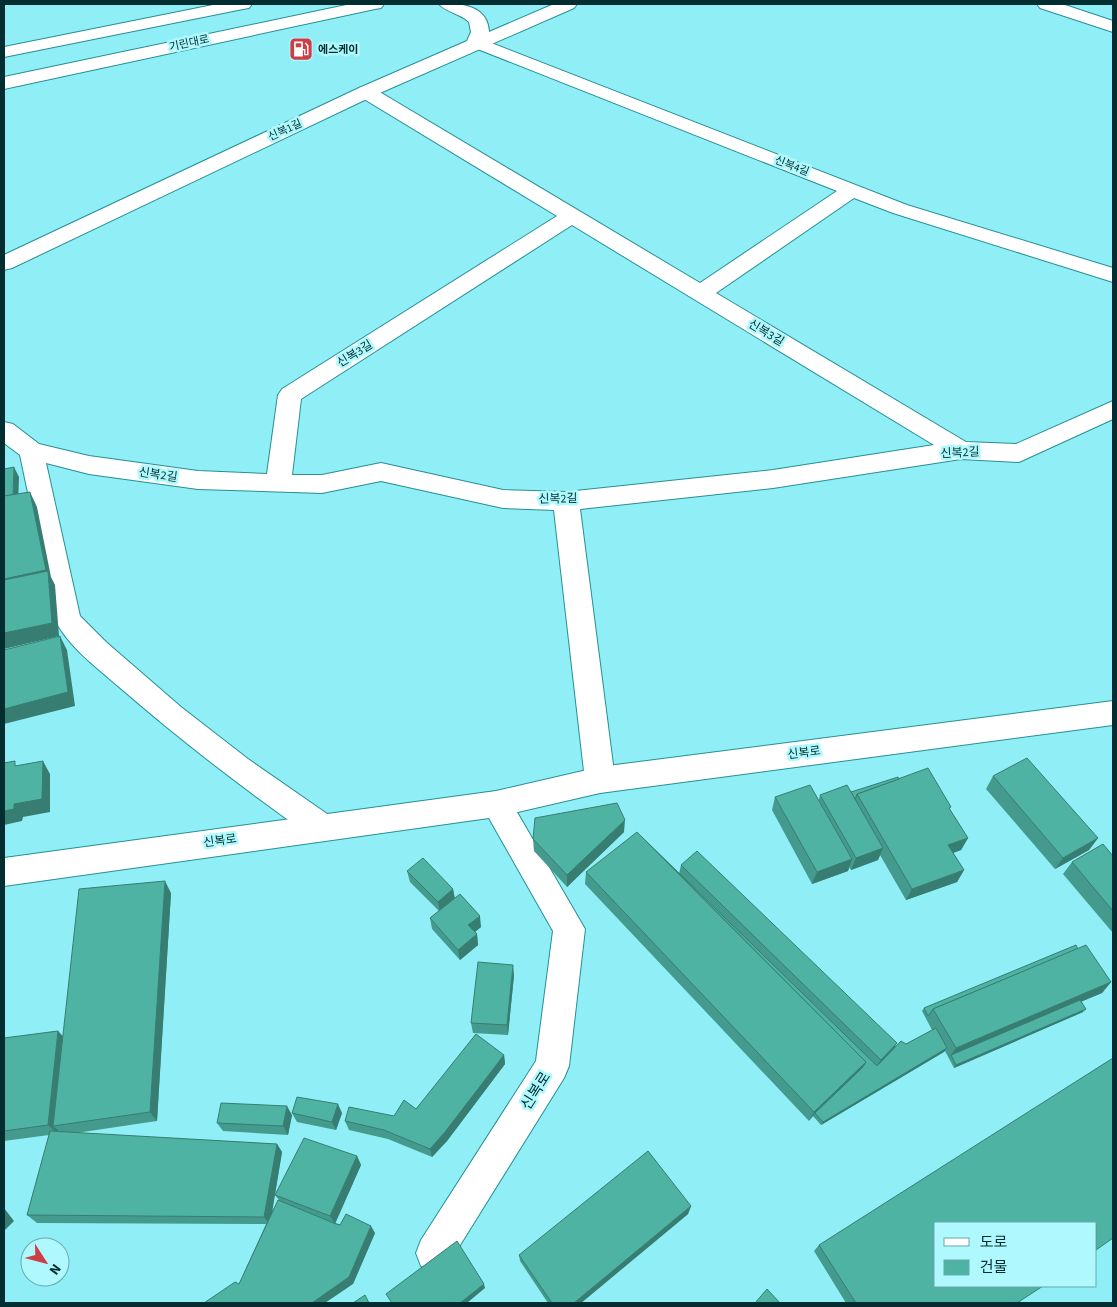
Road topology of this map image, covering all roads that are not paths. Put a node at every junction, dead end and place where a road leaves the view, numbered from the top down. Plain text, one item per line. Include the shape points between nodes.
1 (243, 4) edge
2 (375, 4) edge
3 (448, 4) edge
4 (568, 4) edge
5 (1055, 5) edge
6 (1113, 27) edge
7 (476, 42) junction
8 (4, 52) edge
9 (4, 83) edge
10 (366, 92) junction
11 (852, 190) junction
12 (572, 216) junction
13 (4, 263) edge
14 (1113, 275) edge
15 (700, 293) junction
16 (1113, 408) edge
17 (4, 430) edge
18 (960, 450) junction
19 (31, 451) junction
20 (278, 484) junction
21 (566, 501) junction
22 (1113, 713) edge
23 (600, 780) junction
24 (496, 804) junction
25 (322, 827) junction
26 (4, 872) edge
27 (434, 1253) dead end

1 - 8 street
2 - 9 street, 기린대로
3 - 7 street via 460,7 478,21 481,29
4 - 7 street, 신복1길
5 - 6 street
7 - 10 street, 신복1길
7 - 11 street, 신복4길
10 - 12 street, 신복3길
10 - 13 street, 신복1길
11 - 14 street, 신복4길
11 - 15 street
12 - 15 street, 신복3길
12 - 20 street, 신복3길 via 290,395
15 - 18 street, 신복3길
16 - 18 street, 신복2길 via 1019,453
17 - 19 street, 신복2길
18 - 21 street, 신복2길 via 772,480
19 - 20 street, 신복2길 via 89,465 180,478
19 - 25 street via 68,620 96,650 171,715 238,768
20 - 21 street, 신복2길 via 322,484 381,472 503,499
21 - 23 street
22 - 23 street, 신복로
23 - 24 street, 신복로
24 - 25 street, 신복로
24 - 27 street, 신복로 via 569,930 552,1066
25 - 26 street, 신복로

